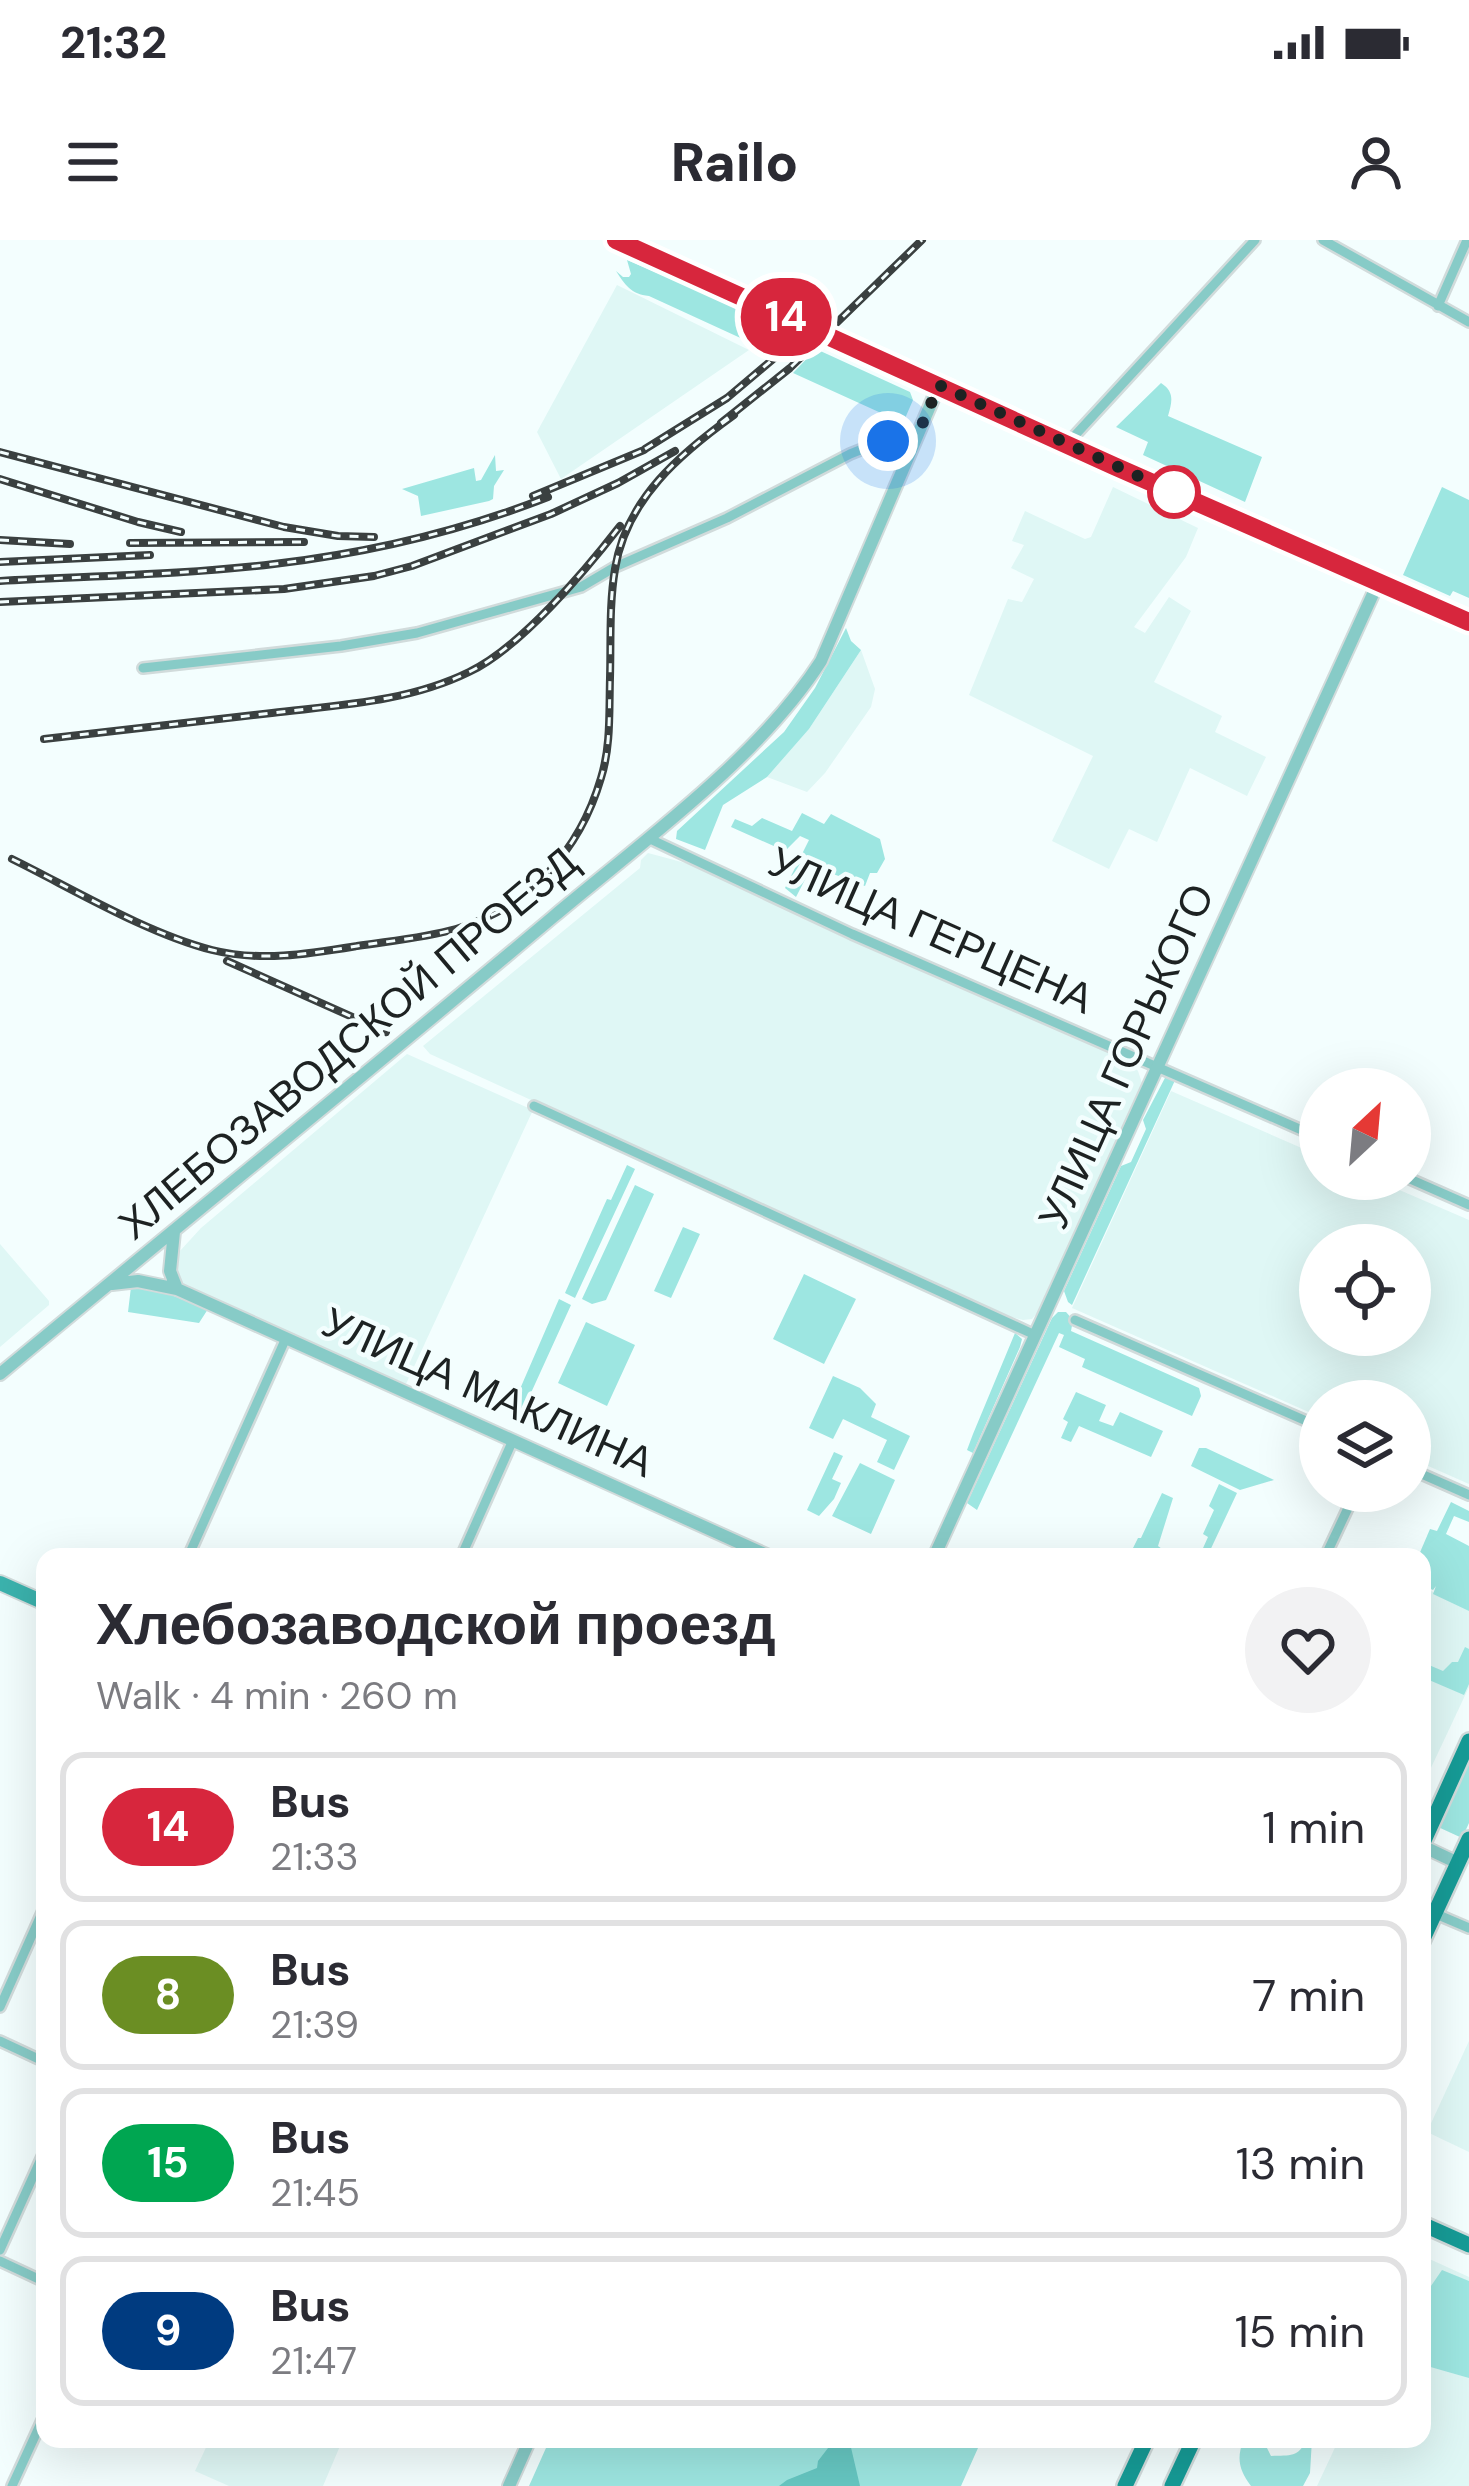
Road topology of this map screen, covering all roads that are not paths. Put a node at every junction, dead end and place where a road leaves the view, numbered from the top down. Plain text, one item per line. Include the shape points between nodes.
1 (616, 240) edge
2 (1255, 240) edge
3 (1323, 240) edge
4 (1467, 240) edge
5 (1438, 306) junction
6 (1469, 322) edge
7 (939, 385) junction
8 (918, 434) junction
9 (1067, 444) junction
10 (1378, 583) junction
11 (1469, 622) edge
12 (143, 668) dead end
13 (648, 838) junction
14 (1158, 1065) junction
15 (534, 1106) dead end
16 (1299, 1129) edge
17 (1431, 1188) edge
18 (1469, 1205) edge
19 (174, 1230) junction
20 (109, 1285) junction
21 (177, 1289) junction
22 (1075, 1320) dead end
23 (1035, 1335) junction
24 (286, 1338) junction
25 (0, 1374) edge
26 (1299, 1418) edge
27 (513, 1440) junction
28 (1431, 1479) edge
29 (1469, 1496) edge
30 (1345, 1512) edge
31 (192, 1548) edge
32 (465, 1548) edge
33 (752, 1548) edge
34 (938, 1548) edge
35 (1328, 1548) edge
36 (0, 1583) edge
37 (36, 1599) edge
38 (1469, 1741) edge
39 (1431, 1825) edge
40 (1469, 1839) edge
41 (1431, 1849) edge
42 (1458, 1862) junction
43 (1435, 1913) junction
44 (1431, 1922) edge
45 (36, 1926) edge
46 (1469, 1928) edge
47 (0, 2007) edge
48 (0, 2041) edge
49 (36, 2058) edge
50 (36, 2170) edge
51 (1431, 2228) edge
52 (1469, 2245) edge
53 (0, 2250) edge
54 (0, 2261) edge
55 (36, 2278) edge
56 (36, 2434) edge
57 (526, 2448) edge
58 (1143, 2448) edge
59 (1190, 2448) edge
60 (12, 2486) edge
61 (509, 2486) edge
62 (1127, 2486) edge
63 (1172, 2486) edge

1 - 7 main road, bridge
2 - 9 street
3 - 5 street
4 - 5 street
5 - 6 street
7 - 8 street, ХЛЕБОЗАВОДСКОЙ ПРОЕЗД
7 - 9 main road
8 - 12 street via 850,454 581,586 417,633
8 - 13 street, ХЛЕБОЗАВОДСКОЙ ПРОЕЗД via 802,691
9 - 10 main road
10 - 11 main road
10 - 14 street, УЛИЦА ГОРЬКОГО
13 - 14 street, УЛИЦА ГЕРЦЕНА
13 - 19 street, ХЛЕБОЗАВОДСКОЙ ПРОЕЗД
14 - 16 street, УЛИЦА ГЕРЦЕНА
14 - 23 street, УЛИЦА ГОРЬКОГО
15 - 23 street
17 - 18 street
19 - 20 street, ХЛЕБОЗАВОДСКОЙ ПРОЕЗД
19 - 21 street via 170,1270
20 - 21 street, УЛИЦА МАКЛИНА
20 - 25 street, ХЛЕБОЗАВОДСКОЙ ПРОЕЗД
21 - 24 street, УЛИЦА МАКЛИНА
22 - 26 street
23 - 34 street, УЛИЦА ГОРЬКОГО
24 - 27 street, УЛИЦА МАКЛИНА
24 - 31 street
27 - 32 street
27 - 33 street, УЛИЦА МАКЛИНА
28 - 29 street
30 - 35 street
36 - 37 main road
38 - 39 main road
40 - 42 main road
41 - 42 street
42 - 43 main road
43 - 44 main road
43 - 46 street
45 - 47 street
48 - 49 street
50 - 53 street
51 - 52 main road
54 - 55 street
56 - 60 street
57 - 61 street
58 - 62 main road
59 - 63 main road

